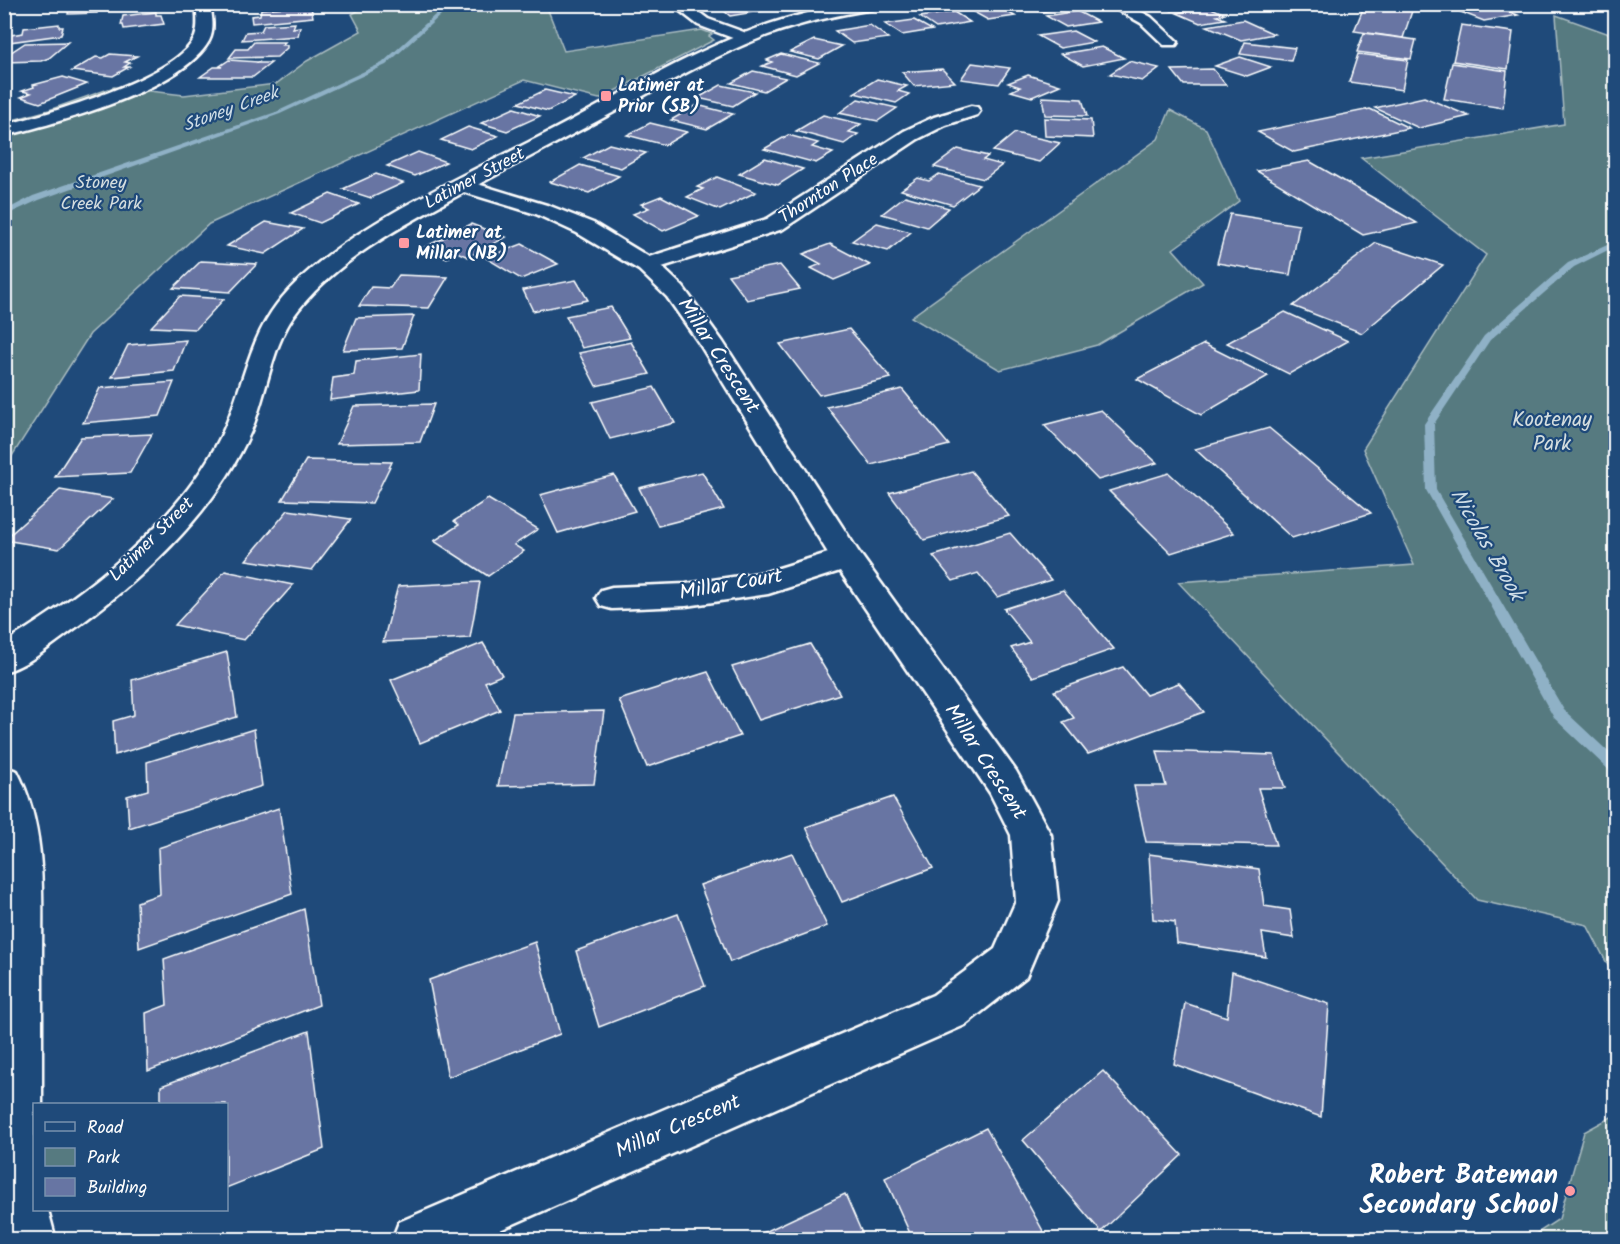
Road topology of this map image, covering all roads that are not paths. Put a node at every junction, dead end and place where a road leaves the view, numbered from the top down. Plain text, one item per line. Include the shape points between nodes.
1 (203, 4) edge
2 (678, 4) edge
3 (879, 4) edge
4 (1114, 4) edge
5 (746, 38) junction
6 (1170, 42) dead end
7 (971, 111) dead end
8 (4, 131) edge
9 (461, 185) junction
10 (647, 265) junction
11 (847, 558) junction
12 (612, 598) dead end
13 (4, 660) edge
14 (4, 782) edge
15 (31, 1239) edge
16 (417, 1239) edge

1 - 8 street via 205,26 201,40 188,56 164,72 100,102
2 - 5 street via 703,22
3 - 5 street, Latimer Street via 819,15
4 - 6 street via 1146,20
5 - 9 street, Latimer Street
7 - 10 street, Thornton Place via 911,135 775,224
9 - 10 street, Millar Crescent via 543,210 585,228
9 - 13 street, Latimer Street via 348,250 311,282 266,340 231,445 204,487 122,574
10 - 11 street, Millar Crescent via 675,292 711,342
11 - 12 street, Millar Court via 768,583 686,595
11 - 16 street, Millar Crescent via 1003,782 1031,835 1037,901 1011,963 950,1010
14 - 15 street via 17,825 22,872 17,1190

